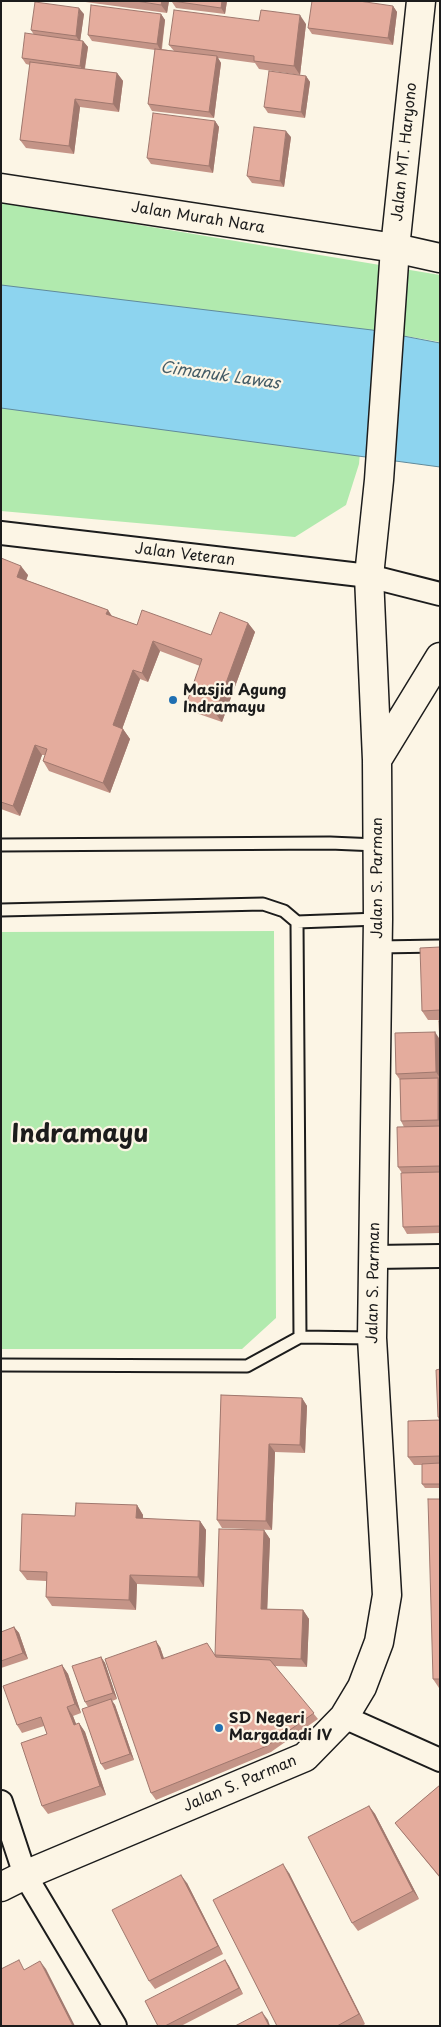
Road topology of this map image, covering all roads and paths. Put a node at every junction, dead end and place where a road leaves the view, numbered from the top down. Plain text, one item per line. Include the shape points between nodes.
1 (421, 1) edge
2 (1, 188) edge
3 (395, 248) junction
4 (440, 258) edge
5 (379, 480) joint
6 (1, 533) edge
7 (368, 576) junction
8 (440, 594) edge
9 (440, 657) edge
10 (377, 760) junction
11 (1, 845) edge
12 (377, 845) junction
13 (1, 910) edge
14 (378, 919) junction
15 (297, 922) junction
16 (440, 946) edge
17 (378, 947) junction
18 (440, 1256) edge
19 (375, 1257) junction
20 (300, 1337) junction
21 (372, 1338) junction
22 (1, 1365) edge
23 (344, 1718) junction
24 (440, 1760) edge
25 (1, 1802) edge
26 (13, 1881) edge
27 (115, 2026) edge

1 - 3 main road, Jalan MT. Haryono
2 - 3 main road, Jalan Murah Nara
3 - 4 main road, Jalan Murah Nara
3 - 5 main road, Jalan MT. Haryono
5 - 7 main road, Jalan S. Parman
6 - 7 street, Jalan Veteran
7 - 8 street, Jalan Veteran
7 - 10 main road, Jalan S. Parman
9 - 10 main road
10 - 12 main road, Jalan S. Parman
11 - 12 lane
12 - 14 main road, Jalan S. Parman
13 - 15 lane via 263,904 284,911
14 - 15 lane
14 - 17 main road, Jalan S. Parman
15 - 20 lane
16 - 17 lane
17 - 19 main road, Jalan S. Parman
18 - 19 street
19 - 21 main road, Jalan S. Parman
20 - 21 lane
20 - 22 lane via 247,1366
21 - 23 main road, Jalan S. Parman via 387,1595 379,1642 362,1688
23 - 24 street
23 - 26 main road, Jalan S. Parman via 304,1757
25 - 26 street
26 - 27 street

